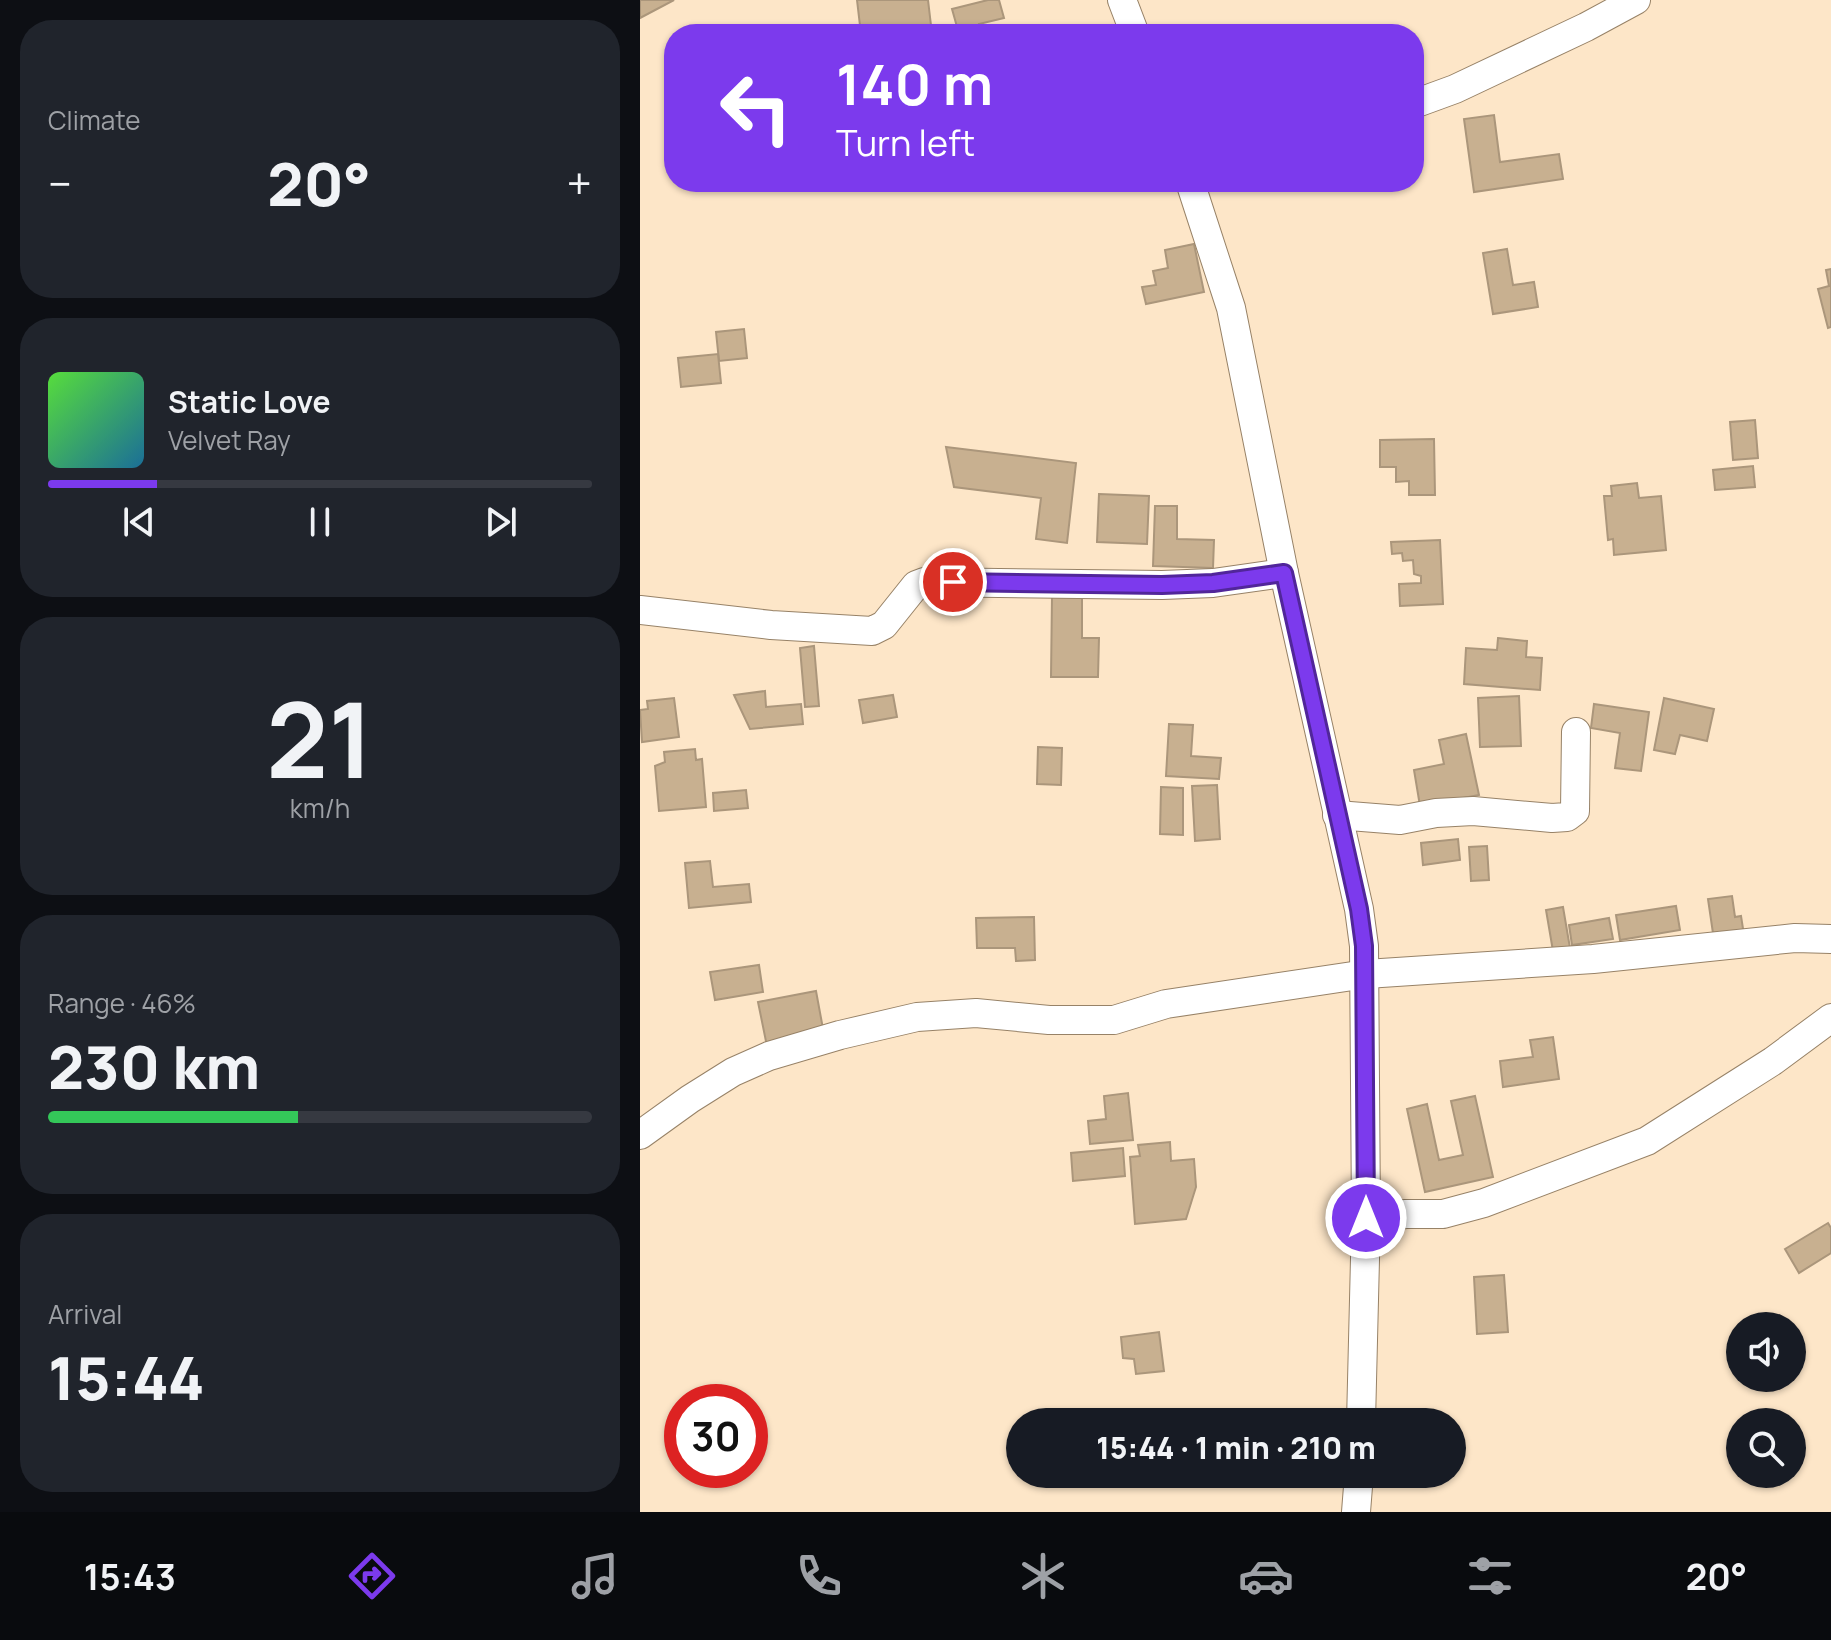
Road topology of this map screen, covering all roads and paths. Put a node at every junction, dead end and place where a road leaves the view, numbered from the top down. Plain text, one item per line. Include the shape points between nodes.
1 (1122, 0) edge
2 (1636, 0) edge
3 (1131, 24) edge
4 (1424, 100) edge
5 (1201, 192) edge
6 (1284, 573) junction
7 (640, 610) edge
8 (1576, 732) dead end
9 (1337, 815) junction
10 (1831, 939) edge
11 (1366, 974) junction
12 (1831, 1018) edge
13 (640, 1135) edge
14 (1366, 1218) junction
15 (1361, 1408) edge
16 (1358, 1488) edge
17 (1356, 1512) edge

1 - 3 street
2 - 4 street
5 - 6 street via 1231,308
6 - 7 street via 1162,585 924,582 872,631
6 - 9 street
8 - 9 street via 1575,811 1567,817 1473,811 1400,820
9 - 11 street via 1359,909
10 - 11 street
11 - 13 street via 1166,1004 1114,1020 976,1013 917,1017 769,1056 733,1072
11 - 14 street
12 - 14 street via 1647,1141 1484,1203 1443,1214
14 - 15 street
16 - 17 street

